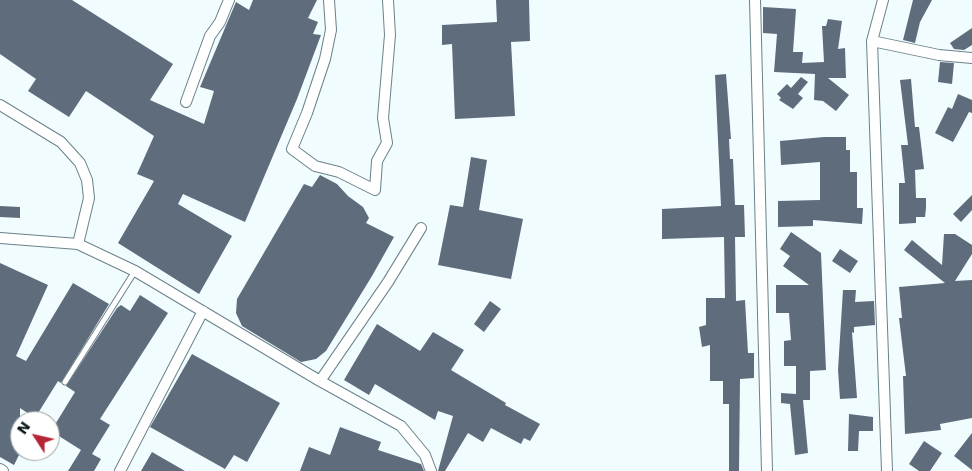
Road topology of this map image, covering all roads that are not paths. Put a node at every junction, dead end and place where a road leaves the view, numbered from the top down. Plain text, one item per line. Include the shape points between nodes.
1 (229, 0) edge
2 (329, 0) edge
3 (388, 0) edge
4 (755, 0) edge
5 (883, 0) edge
6 (872, 41) junction
7 (972, 58) edge
8 (186, 102) dead end
9 (0, 105) edge
10 (421, 228) dead end
11 (0, 238) edge
12 (78, 244) junction
13 (135, 271) junction
14 (203, 311) junction
15 (320, 381) junction
16 (65, 382) dead end
17 (0, 469) edge
18 (3, 471) edge
19 (120, 471) edge
20 (431, 471) edge
21 (767, 471) edge
22 (887, 471) edge

1 - 8 street via 210,36
2 - 3 street via 331,30 324,59 292,149 315,166 339,172 375,190 378,161 387,143 383,118 390,35
4 - 21 street
5 - 6 street
6 - 7 street via 939,55
6 - 22 street
9 - 12 street via 61,142 80,163 87,180 89,198
10 - 15 street
11 - 12 street
12 - 13 street
13 - 14 street
13 - 16 lane
14 - 15 street
14 - 19 street
15 - 20 street via 401,426 425,455
17 - 18 street

